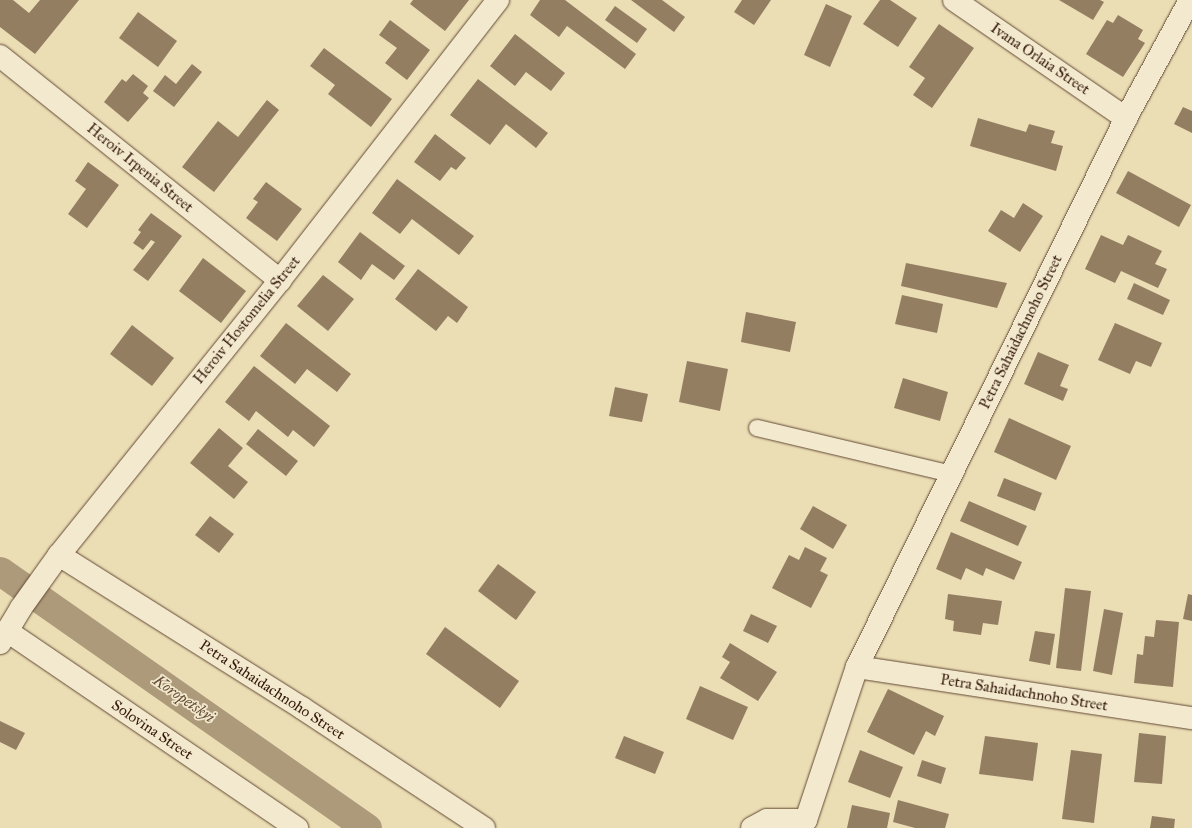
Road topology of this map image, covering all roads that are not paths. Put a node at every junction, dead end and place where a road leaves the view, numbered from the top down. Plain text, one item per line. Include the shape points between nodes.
1 (498, 0) edge
2 (954, 0) edge
3 (1190, 0) edge
4 (0, 56) edge
5 (1126, 118) junction
6 (280, 280) junction
7 (757, 428) dead end
8 (952, 474) junction
9 (59, 555) junction
10 (4, 637) edge
11 (857, 667) junction
12 (1192, 718) edge
13 (297, 828) edge
14 (484, 828) edge
15 (752, 828) edge

1 - 6 street, Heroiv Hostomelia Street
2 - 5 street, Ivana Orlaia Street
3 - 5 street, Petra Sahaidachnoho Street
4 - 6 street, Heroiv Irpenia Street
5 - 8 street, Petra Sahaidachnoho Street
6 - 9 street, Heroiv Hostomelia Street
7 - 8 lane
8 - 11 street, Petra Sahaidachnoho Street
9 - 10 street, Heroiv Hostomelia Street via 41,578
9 - 14 street, Petra Sahaidachnoho Street via 302,708
10 - 13 street, Solovina Street
11 - 12 street, Petra Sahaidachnoho Street
11 - 15 street, Petra Sahaidachnoho Street via 806,820 767,820

